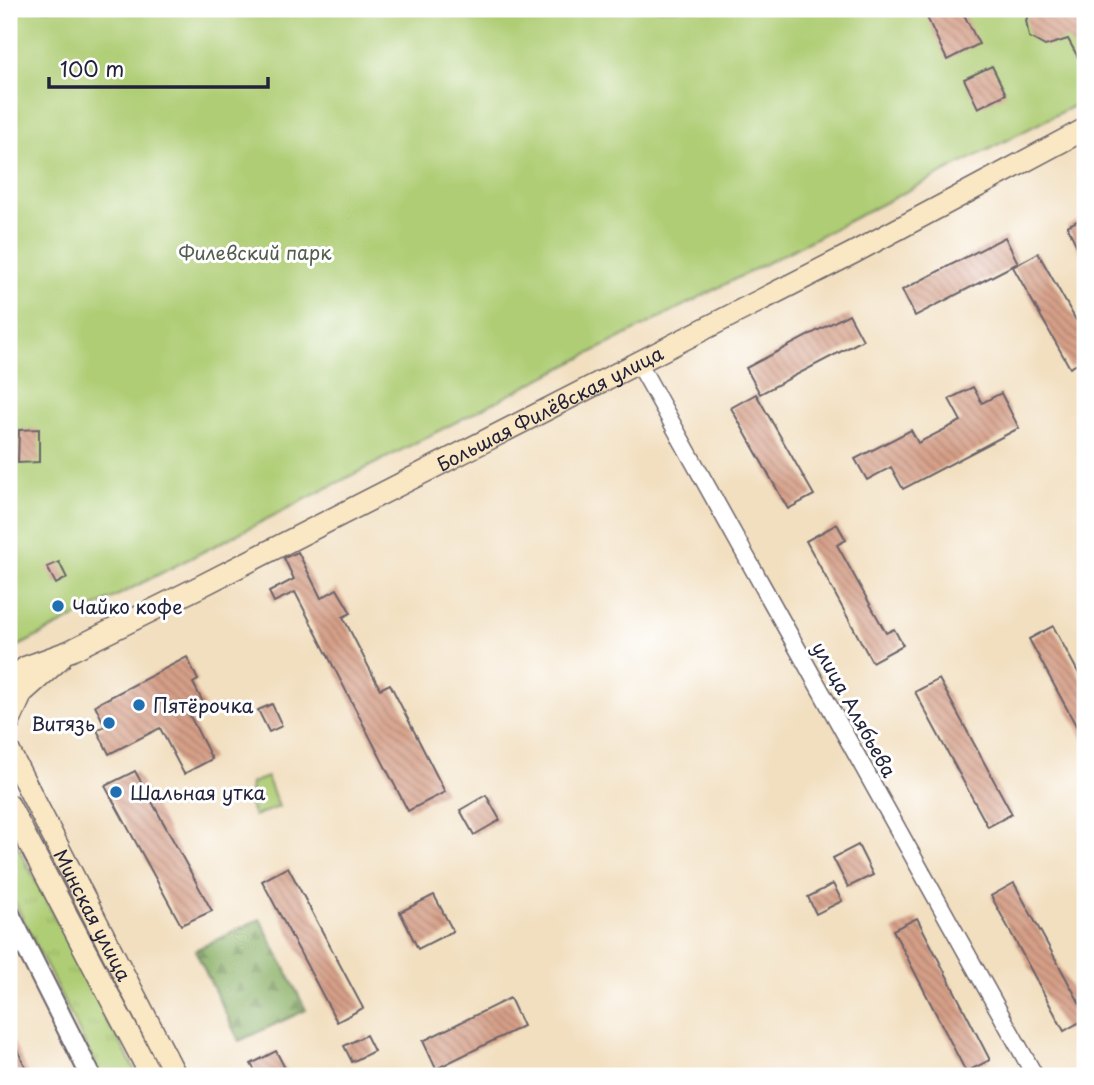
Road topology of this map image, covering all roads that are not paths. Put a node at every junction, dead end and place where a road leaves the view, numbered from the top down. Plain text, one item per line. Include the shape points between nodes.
1 (1085, 129) edge
2 (638, 362) junction
3 (70, 651) junction
4 (17, 672) edge
5 (13, 692) edge
6 (9, 723) edge
7 (9, 751) edge
8 (9, 805) edge
9 (9, 913) edge
10 (91, 1076) edge
11 (151, 1076) edge
12 (176, 1076) edge
13 (1035, 1076) edge

1 - 2 main road, Большая Филёвская улица
2 - 3 main road, Большая Филёвская улица
2 - 13 street, улица Алябьева
3 - 4 main road, Большая Филёвская улица
3 - 5 main road
4 - 5 main road
5 - 6 main road
7 - 12 main road, Минская улица
8 - 11 main road, Минская улица
9 - 10 street

